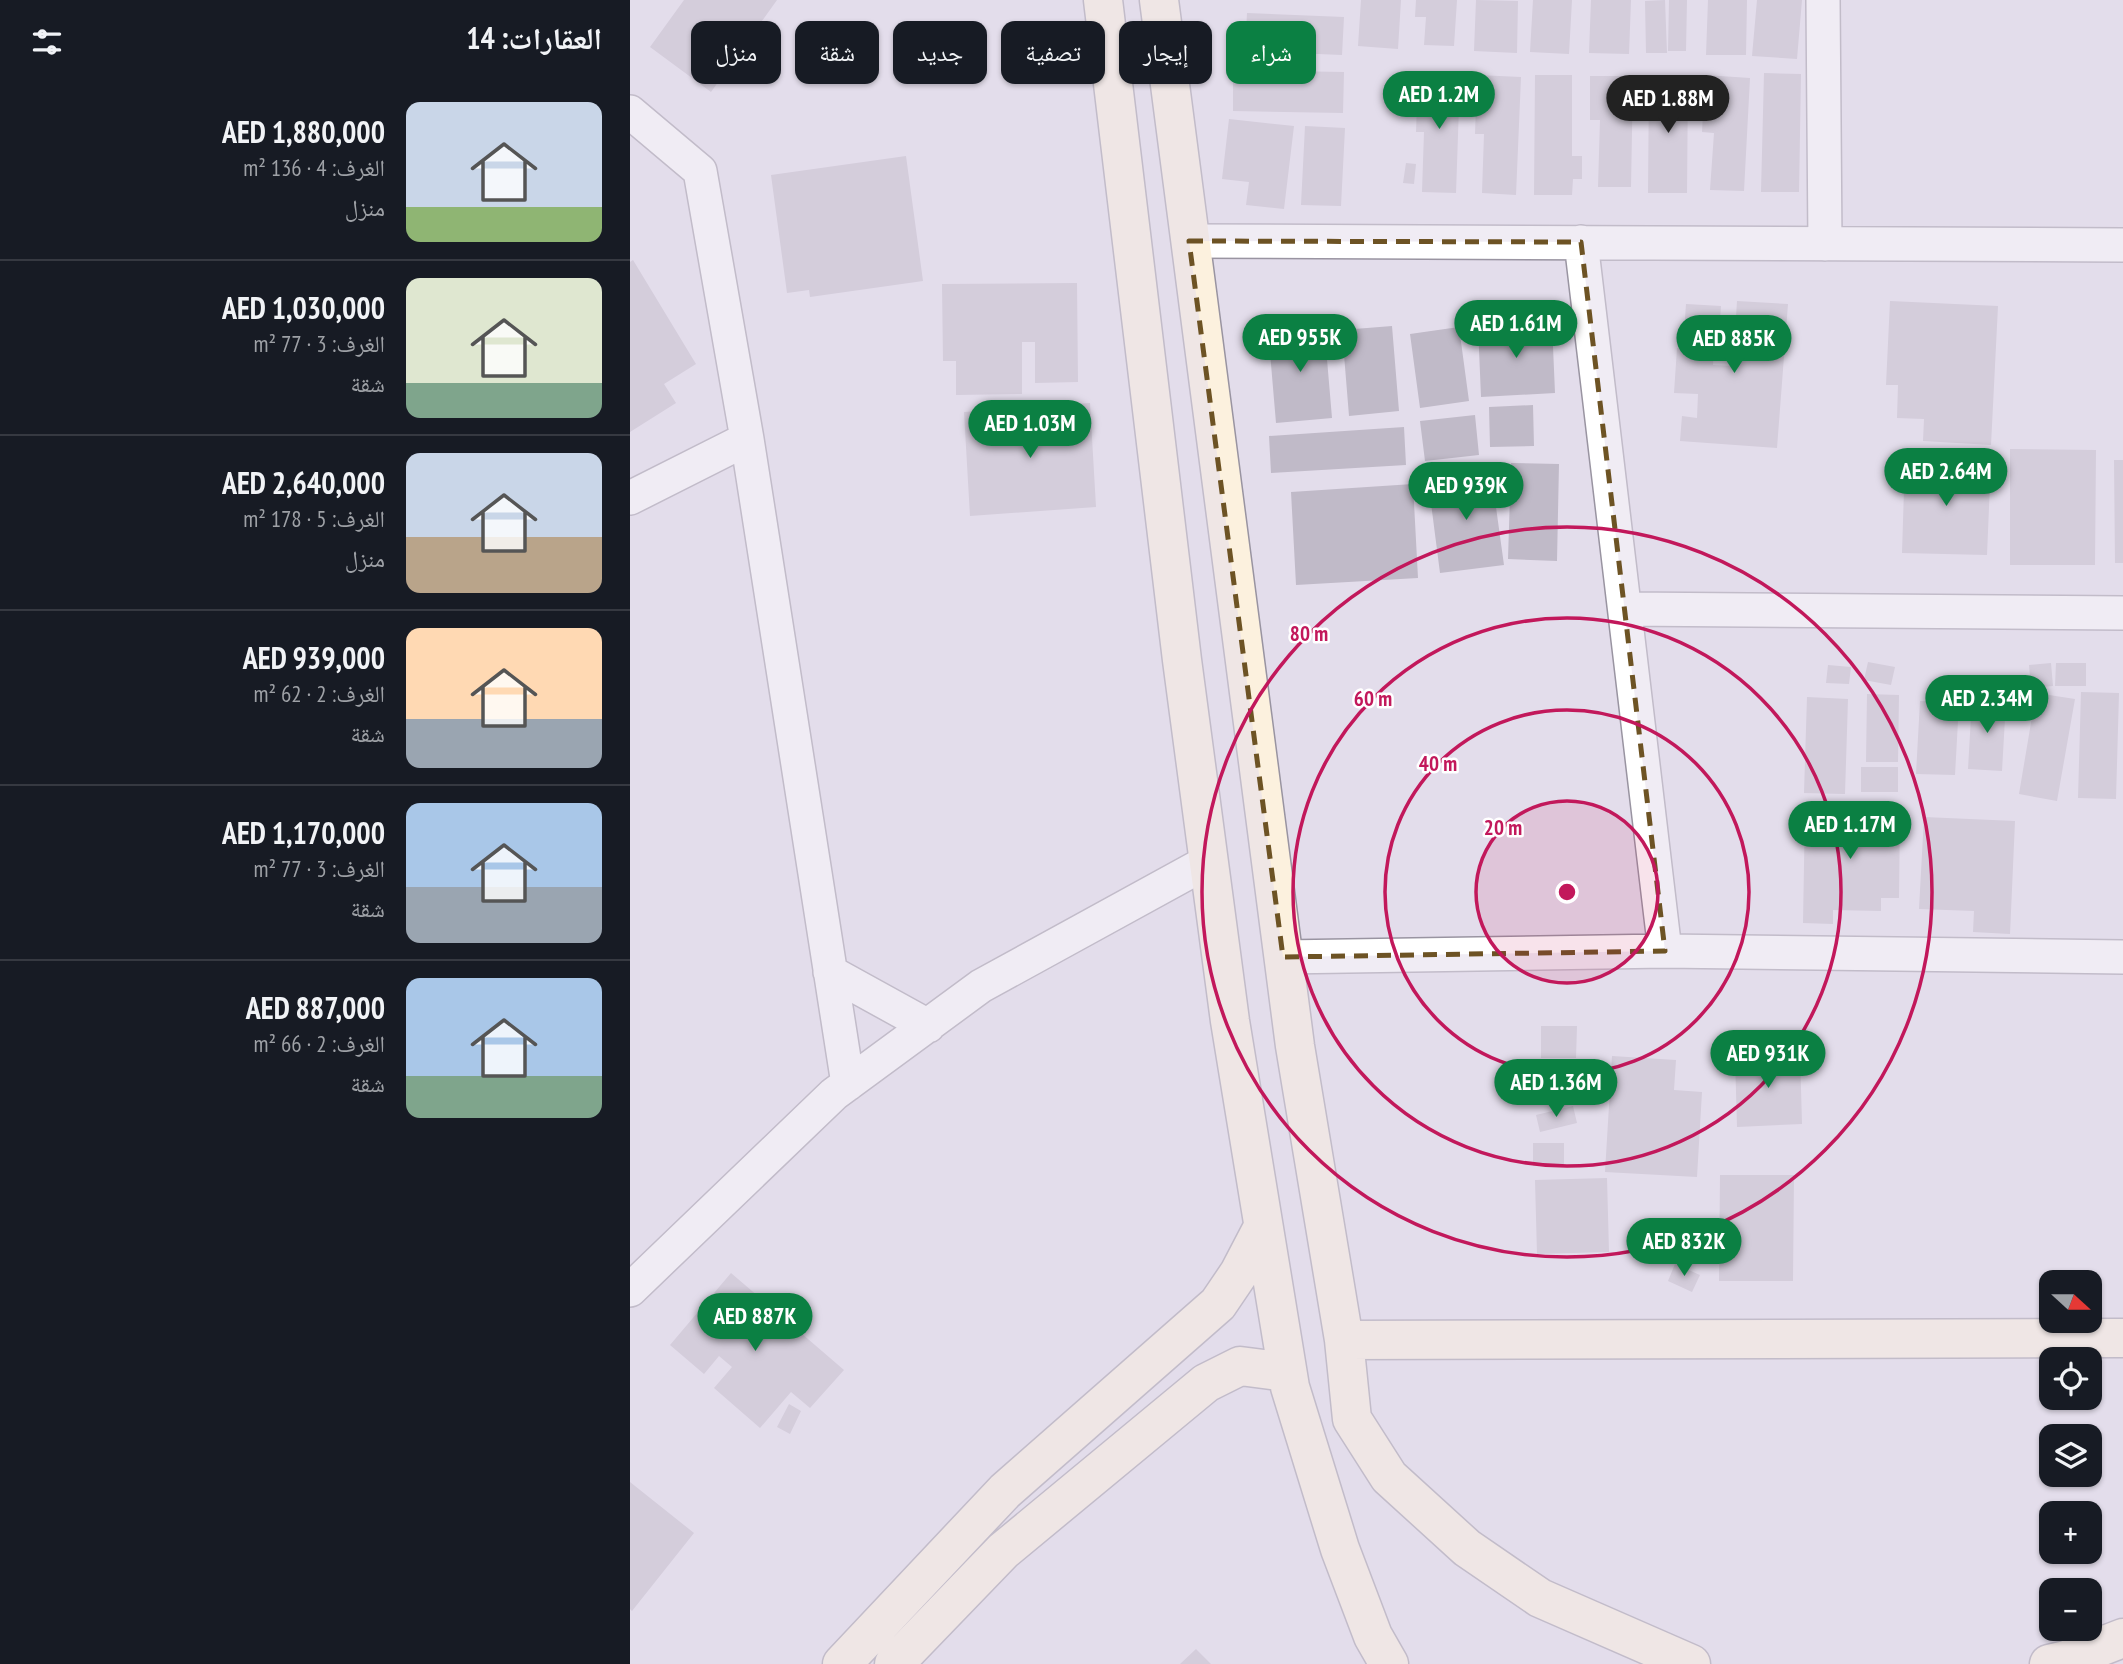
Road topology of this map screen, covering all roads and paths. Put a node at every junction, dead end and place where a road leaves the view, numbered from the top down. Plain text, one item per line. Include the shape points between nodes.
1 (1079, 0) edge
2 (1103, 0) edge
3 (1158, 0) edge
4 (1823, 0) edge
5 (1113, 88) junction
6 (630, 112) edge
7 (1189, 241) junction
8 (1581, 242) junction
9 (1825, 244) junction
10 (2123, 245) edge
11 (747, 439) junction
12 (630, 498) edge
13 (1625, 609) junction
14 (2123, 613) edge
15 (1209, 861) junction
16 (1665, 951) junction
17 (1283, 957) junction
18 (2123, 957) edge
19 (830, 972) junction
20 (928, 1026) junction
21 (848, 1084) junction
22 (1263, 1227) junction
23 (630, 1290) edge
24 (2123, 1338) edge
25 (1344, 1339) junction
26 (1287, 1372) junction
27 (2123, 1638) edge
28 (842, 1664) edge
29 (894, 1664) edge
30 (1389, 1664) edge
31 (1692, 1664) edge
32 (2049, 1664) edge

1 - 5 main road
2 - 5 main road
3 - 7 main road
4 - 9 street
5 - 15 main road
6 - 11 street via 700,170
7 - 8 street
7 - 17 main road
8 - 9 street
8 - 13 street
9 - 10 street
11 - 12 street
11 - 19 street
13 - 14 street
13 - 16 street
15 - 20 street via 981,986
15 - 22 main road
16 - 17 street
16 - 18 street
17 - 25 main road
19 - 20 street
19 - 21 street
20 - 21 street
21 - 23 street
22 - 26 main road
22 - 28 main road via 1218,1304 1005,1491
24 - 25 main road
25 - 31 main road via 1352,1419 1389,1477 1467,1548 1540,1598
26 - 29 main road via 1240,1366 1206,1383 1003,1551
26 - 30 main road via 1340,1549 1373,1636
27 - 32 main road

